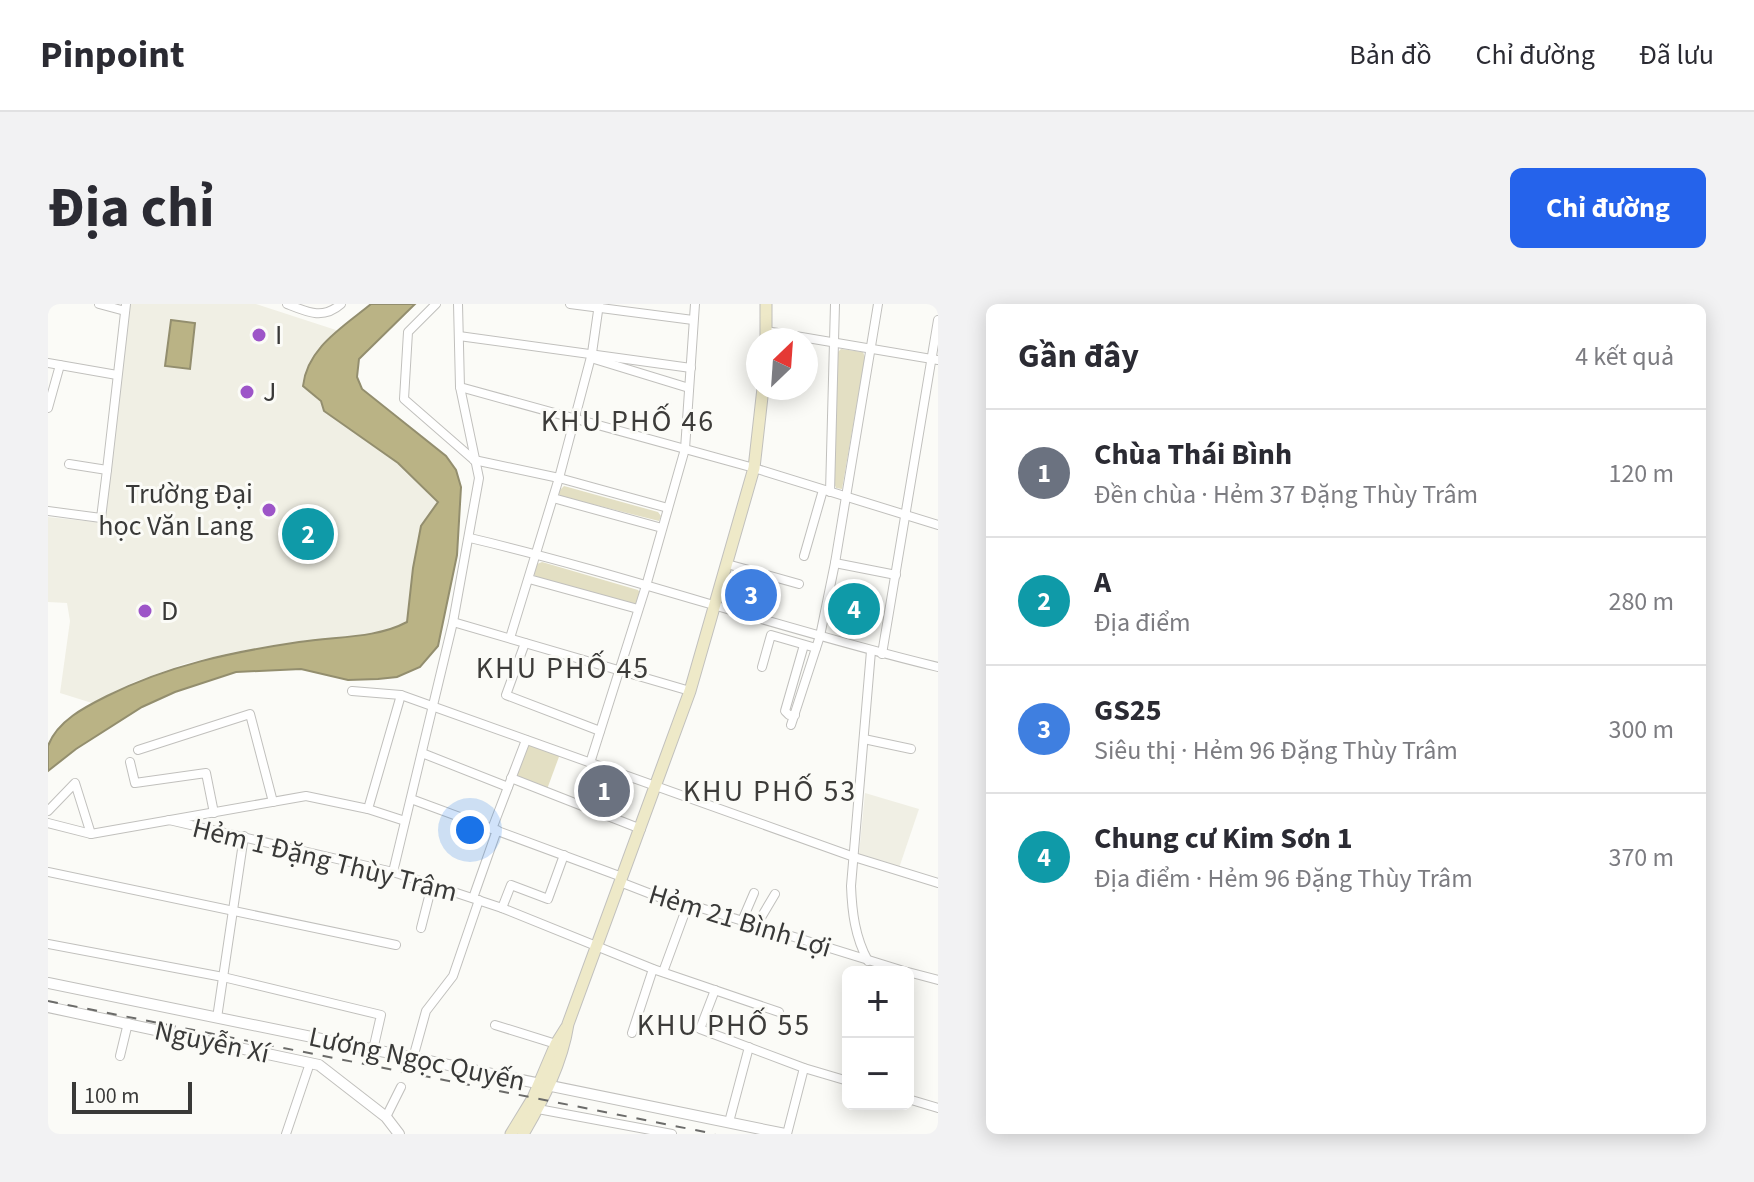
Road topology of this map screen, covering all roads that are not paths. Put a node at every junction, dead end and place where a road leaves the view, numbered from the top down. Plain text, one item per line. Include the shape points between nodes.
1 (99, 304) edge
2 (287, 304) edge
3 (315, 304) edge
4 (341, 304) edge
5 (436, 304) edge
6 (458, 304) edge
7 (570, 304) edge
8 (695, 304) edge
9 (766, 304) edge
10 (835, 304) edge
11 (878, 304) edge
12 (598, 306) edge
13 (125, 307) edge
14 (311, 314) junction
15 (693, 320) junction
16 (938, 320) edge
17 (766, 328) edge
18 (459, 336) junction
19 (818, 341) edge
20 (834, 343) junction
21 (871, 349) junction
22 (591, 356) junction
23 (935, 359) edge
24 (48, 363) edge
25 (60, 365) junction
26 (691, 368) junction
27 (117, 375) junction
28 (460, 387) junction
29 (689, 388) junction
30 (762, 400) edge
31 (48, 408) edge
32 (575, 418) junction
33 (685, 449) junction
34 (474, 460) junction
35 (69, 464) dead end
36 (754, 468) junction
37 (107, 470) junction
38 (559, 478) junction
39 (827, 491) junction
40 (846, 497) junction
41 (553, 498) junction
42 (668, 508) junction
43 (48, 511) edge
44 (906, 515) junction
45 (938, 525) edge
46 (662, 528) junction
47 (470, 538) junction
48 (535, 554) junction
49 (804, 556) dead end
50 (835, 563) junction
51 (727, 564) junction
52 (896, 575) junction
53 (529, 579) junction
54 (799, 584) dead end
55 (646, 586) junction
56 (716, 605) junction
57 (638, 609) junction
58 (453, 622) junction
59 (820, 636) junction
60 (510, 638) junction
61 (525, 643) junction
62 (804, 645) junction
63 (816, 648) junction
64 (871, 651) junction
65 (882, 654) junction
66 (762, 667) dead end
67 (938, 667) edge
68 (619, 671) junction
69 (352, 691) dead end
70 (690, 691) junction
71 (401, 695) junction
72 (433, 707) junction
73 (795, 715) junction
74 (791, 725) dead end
75 (600, 731) junction
76 (864, 739) junction
77 (526, 740) junction
78 (911, 749) dead end
79 (138, 750) dead end
80 (422, 753) junction
81 (130, 762) dead end
82 (590, 763) junction
83 (510, 782) junction
84 (657, 787) junction
85 (411, 799) junction
86 (273, 802) junction
87 (368, 809) junction
88 (48, 811) edge
89 (214, 813) junction
90 (169, 820) junction
91 (405, 821) junction
92 (48, 823) edge
93 (641, 829) junction
94 (495, 830) junction
95 (91, 834) junction
96 (244, 836) junction
97 (564, 855) junction
98 (854, 857) junction
99 (48, 872) edge
100 (393, 872) junction
101 (621, 880) junction
102 (938, 883) edge
103 (432, 885) junction
104 (754, 893) dead end
105 (775, 894) dead end
106 (476, 899) junction
107 (502, 908) junction
108 (687, 908) junction
109 (233, 910) junction
110 (742, 921) junction
111 (756, 926) junction
112 (421, 928) dead end
113 (48, 944) edge
114 (396, 945) dead end
115 (596, 946) junction
116 (868, 961) junction
117 (867, 966) edge
118 (886, 966) edge
119 (658, 970) junction
120 (914, 974) edge
121 (223, 977) junction
122 (938, 980) edge
123 (48, 983) edge
124 (715, 990) junction
125 (48, 1007) edge
126 (779, 1012) dead end
127 (217, 1018) junction
128 (128, 1023) junction
129 (568, 1024) junction
130 (495, 1025) dead end
131 (632, 1033) dead end
132 (556, 1044) junction
133 (749, 1047) junction
134 (373, 1050) junction
135 (120, 1056) dead end
136 (413, 1058) junction
137 (310, 1063) junction
138 (804, 1068) junction
139 (842, 1079) edge
140 (543, 1084) junction
141 (401, 1087) dead end
142 (914, 1101) edge
143 (938, 1108) edge
144 (538, 1109) junction
145 (386, 1117) junction
146 (729, 1122) junction
147 (656, 1132) edge
148 (286, 1134) edge
149 (399, 1134) edge
150 (511, 1134) edge
151 (523, 1134) edge
152 (672, 1134) edge
153 (786, 1134) edge

1 - 13 street
2 - 14 street
3 - 14 street
4 - 14 street via 331,313
5 - 34 street via 408,332 404,402
6 - 18 street
7 - 12 street
8 - 15 street
9 - 17 main road
10 - 20 street
11 - 21 street
12 - 15 street
12 - 22 street
13 - 27 street
15 - 26 street
16 - 23 street
18 - 22 street
18 - 28 street
19 - 20 street
20 - 21 street
20 - 39 street
21 - 23 street
21 - 40 street
22 - 26 street
22 - 29 street
22 - 32 street
23 - 44 street
24 - 25 street
25 - 27 street
25 - 31 street
26 - 29 street
27 - 37 street
28 - 32 street
28 - 34 street
29 - 33 street
30 - 36 main road
32 - 33 street
32 - 38 street
33 - 36 street
33 - 42 street
34 - 38 street
34 - 47 street via 479,478
35 - 37 street
36 - 39 street
36 - 51 main road
37 - 43 street via 101,518
38 - 41 street
38 - 42 street
39 - 40 street
39 - 49 street
40 - 44 street
40 - 50 street
41 - 46 street
41 - 48 street
42 - 46 street
44 - 45 street
44 - 52 street
46 - 55 street
47 - 48 street
47 - 58 street
48 - 53 street
48 - 55 street
50 - 52 street
50 - 59 street
51 - 54 street
51 - 56 main road
52 - 65 street
53 - 57 street
53 - 60 street
55 - 56 street
55 - 57 street
56 - 59 street
56 - 70 main road
57 - 68 street
58 - 60 street
58 - 72 street
59 - 63 street
59 - 64 street
60 - 61 street
61 - 68 street
61 - 75 street via 506,695
62 - 63 street
62 - 66 street via 771,635
62 - 73 street via 785,711
63 - 73 street
64 - 65 street
64 - 76 street
65 - 67 street
68 - 70 street
68 - 75 street
69 - 71 street
70 - 84 main road
71 - 72 street
71 - 87 street
72 - 77 street
72 - 80 street
73 - 74 street
75 - 82 street
76 - 78 street
76 - 98 street
77 - 82 street
77 - 83 street
79 - 86 street via 250,714
80 - 83 street
80 - 85 street
81 - 89 street via 135,783 206,773
82 - 84 street
83 - 93 street
83 - 94 street
84 - 93 main road
84 - 98 street
85 - 91 street
85 - 94 street, Hẻm 21 Bình Lợi
86 - 87 street via 306,796
86 - 89 street
87 - 91 street
88 - 95 street via 75,783
89 - 90 street
90 - 95 street, Hẻm 1 Đặng Thùy Trâm
90 - 96 street, Hẻm 1 Đặng Thùy Trâm
91 - 100 street
92 - 95 street, Hẻm 1 Đặng Thùy Trâm
93 - 101 main road
94 - 97 street, Hẻm 21 Bình Lợi
94 - 106 street
96 - 100 street, Hẻm 1 Đặng Thùy Trâm
96 - 109 street
97 - 101 street, Hẻm 21 Bình Lợi
97 - 107 street via 548,899 511,885
98 - 102 street
98 - 116 street via 852,914
99 - 109 street
100 - 103 street, Hẻm 1 Đặng Thùy Trâm
101 - 108 street, Hẻm 21 Bình Lợi
101 - 115 main road
103 - 106 street, Hẻm 1 Đặng Thùy Trâm
103 - 112 street
104 - 110 street
105 - 111 street
106 - 107 street, Hẻm 1 Đặng Thùy Trâm
106 - 136 street via 453,976 426,1011
107 - 115 street, Hẻm 1 Đặng Thùy Trâm
108 - 110 street, Hẻm 21 Bình Lợi via 688,904
108 - 119 street
109 - 114 street
109 - 121 street
110 - 111 street, Hẻm 21 Bình Lợi
111 - 116 street, Hẻm 21 Bình Lợi
113 - 121 street
115 - 119 street, Hẻm 1 Đặng Thùy Trâm
115 - 129 main road
116 - 117 street
116 - 118 street, Hẻm 21 Bình Lợi
119 - 124 street, Hẻm 1 Đặng Thùy Trâm
119 - 131 street
120 - 122 street, Hẻm 21 Bình Lợi
121 - 127 street
121 - 134 street via 381,1015
123 - 127 street, Lương Ngọc Quyến
124 - 126 street, Hẻm 1 Đặng Thùy Trâm
124 - 133 street via 700,1029
125 - 128 street, Nguyễn Xí
127 - 134 street, Lương Ngọc Quyến
128 - 135 street
128 - 137 street, Nguyễn Xí
129 - 132 main road
129 - 140 main road via 565,1047
130 - 132 street
132 - 140 main road
133 - 138 street
133 - 146 street
134 - 136 street, Lương Ngọc Quyến
136 - 140 street, Lương Ngọc Quyến
137 - 145 street, Nguyễn Xí
137 - 148 street
138 - 139 street
138 - 153 street
140 - 144 main road
140 - 146 street, Lương Ngọc Quyến
140 - 150 main road
141 - 145 street
142 - 143 street
144 - 147 street
144 - 151 main road
145 - 149 street, Nguyễn Xí
146 - 153 street, Lương Ngọc Quyến
147 - 152 street

